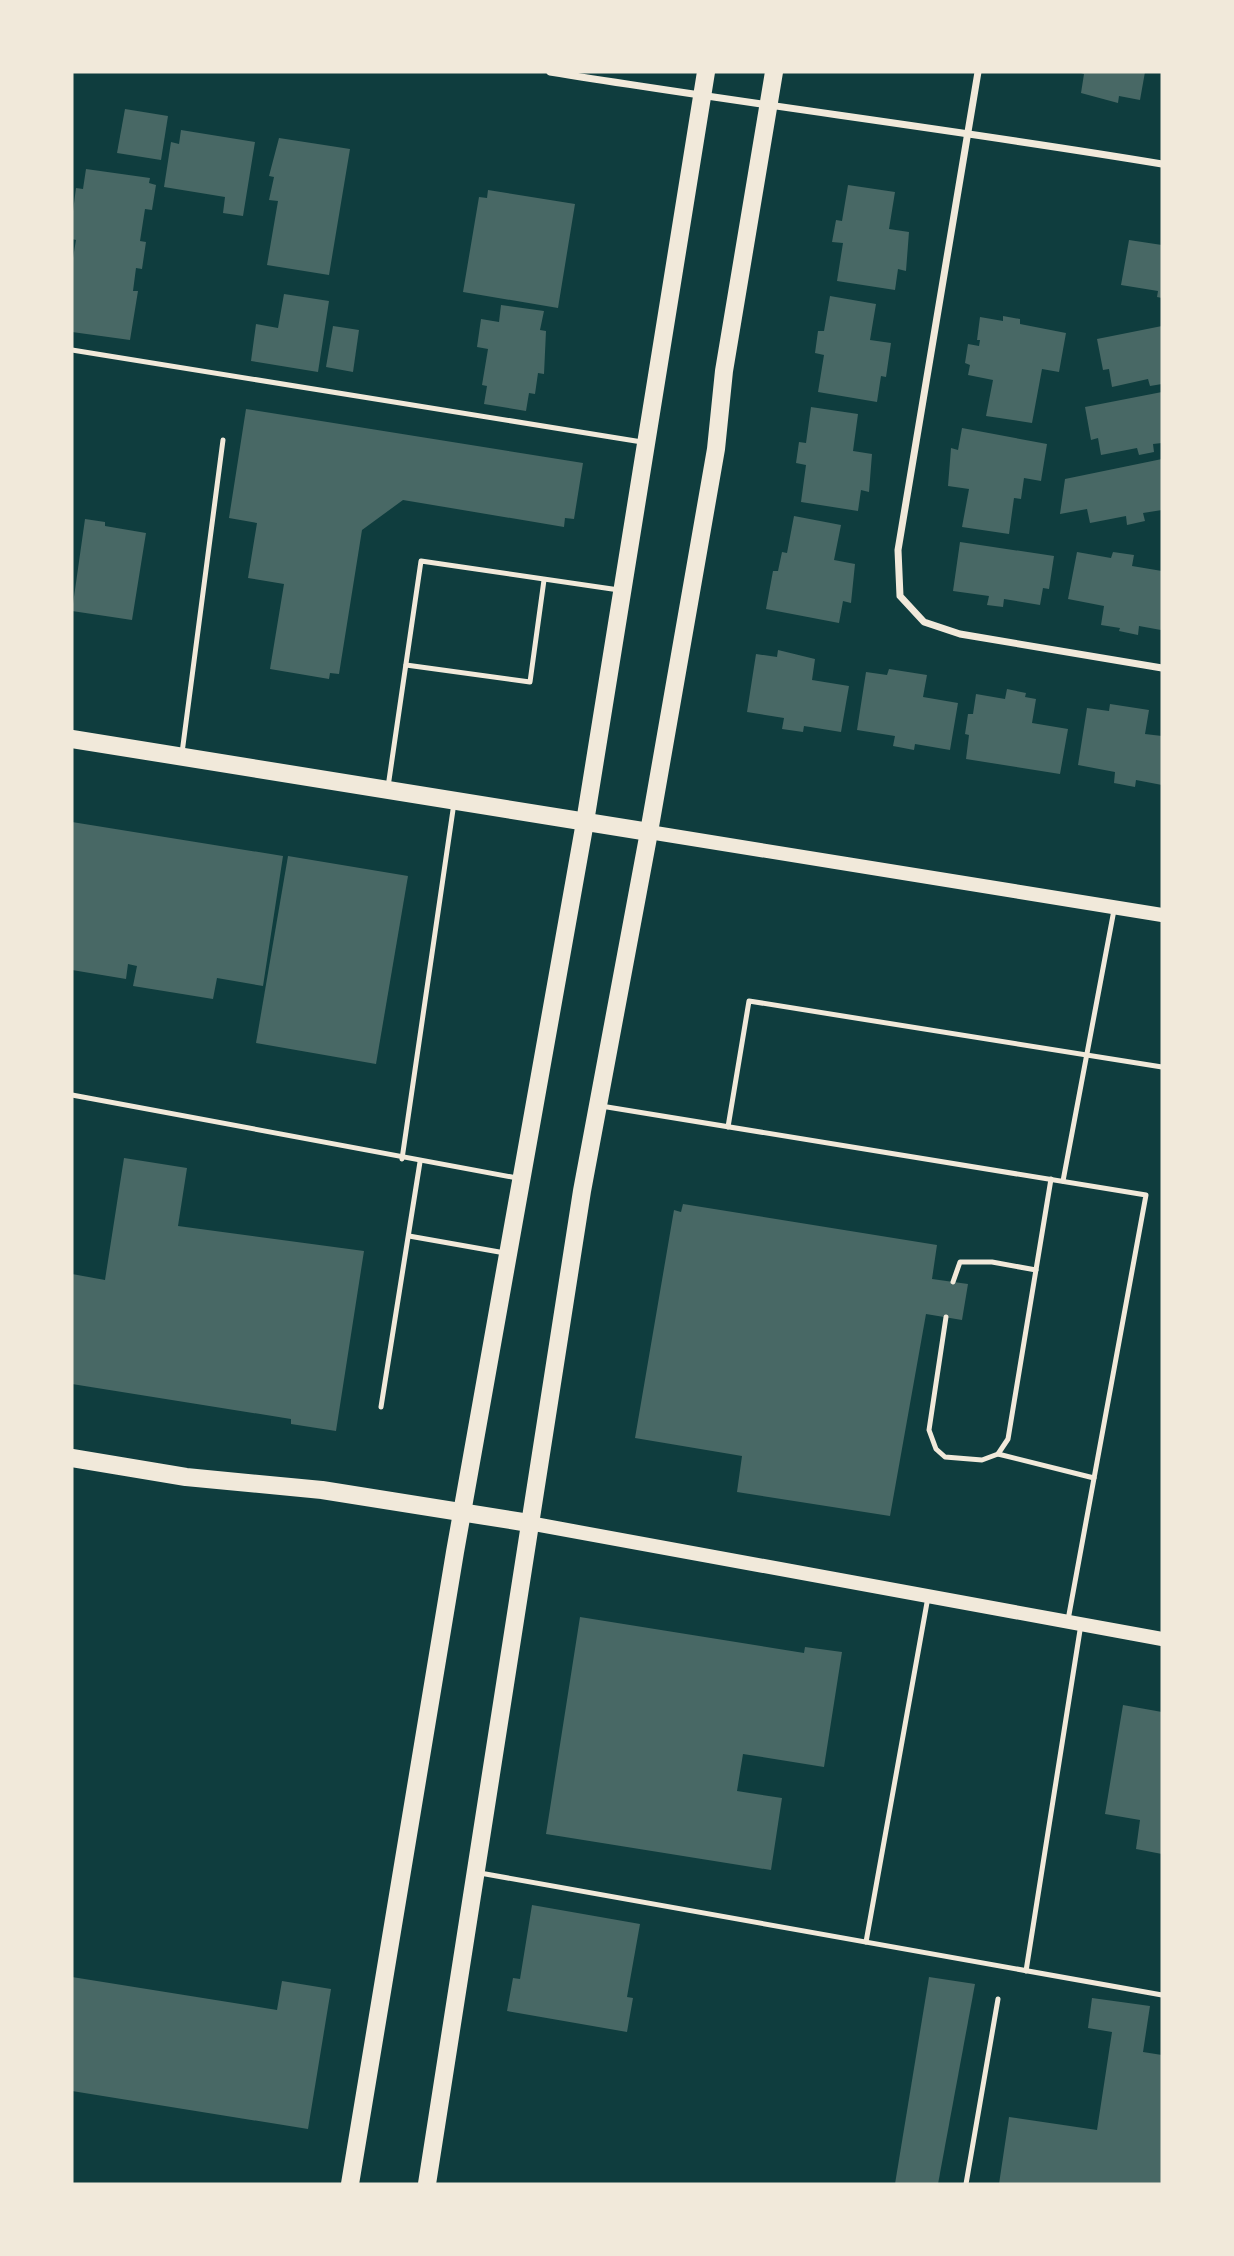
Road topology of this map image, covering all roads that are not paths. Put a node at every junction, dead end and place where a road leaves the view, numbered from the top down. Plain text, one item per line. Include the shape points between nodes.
1 (550, 72) edge
2 (706, 72) edge
3 (774, 72) edge
4 (978, 72) edge
5 (702, 96) junction
6 (768, 107) junction
7 (969, 131) junction
8 (1162, 164) edge
9 (72, 350) edge
10 (223, 440) dead end
11 (645, 443) junction
12 (544, 580) junction
13 (622, 590) junction
14 (406, 664) junction
15 (1162, 668) edge
16 (72, 739) edge
17 (182, 756) junction
18 (388, 788) junction
19 (454, 800) junction
20 (585, 822) junction
21 (649, 832) junction
22 (1115, 907) junction
23 (1162, 915) edge
24 (1087, 1056) junction
25 (1162, 1067) edge
26 (72, 1095) edge
27 (598, 1105) junction
28 (728, 1127) junction
29 (402, 1159) junction
30 (420, 1162) junction
31 (520, 1179) junction
32 (1051, 1179) junction
33 (1063, 1181) junction
34 (409, 1236) junction
35 (508, 1254) junction
36 (1036, 1270) junction
37 (953, 1282) dead end
38 (946, 1317) dead end
39 (381, 1407) dead end
40 (998, 1454) junction
41 (72, 1458) edge
42 (1094, 1478) junction
43 (462, 1513) junction
44 (529, 1523) junction
45 (928, 1597) junction
46 (1074, 1624) junction
47 (1162, 1639) edge
48 (478, 1873) junction
49 (866, 1942) junction
50 (1026, 1971) junction
51 (1162, 1995) edge
52 (998, 1999) dead end
53 (350, 2184) edge
54 (427, 2184) edge
55 (967, 2184) edge

1 - 5 street
2 - 5 main road
3 - 6 main road
4 - 7 street
5 - 6 street
5 - 11 main road
6 - 7 street
6 - 21 main road via 724,371 716,449
7 - 8 street
7 - 15 street via 898,550 900,596 924,622 960,634
9 - 11 lane
10 - 17 lane
11 - 13 main road
12 - 13 lane
12 - 14 lane via 530,682
12 - 14 lane via 421,561
13 - 20 main road
14 - 18 lane
16 - 17 main road
17 - 18 main road
18 - 19 main road
19 - 20 main road
19 - 29 lane
20 - 21 main road
20 - 31 main road
21 - 22 main road
21 - 27 main road
22 - 23 main road
22 - 24 lane
24 - 25 lane
24 - 28 lane via 748,1001
24 - 33 lane
26 - 29 lane
27 - 28 lane
27 - 44 main road
28 - 32 lane
29 - 30 lane
30 - 31 lane
30 - 34 lane
31 - 35 main road
32 - 33 lane
32 - 36 lane
33 - 42 lane via 1146,1195
34 - 35 lane
34 - 39 lane
35 - 43 main road
36 - 37 lane via 960,1262
36 - 40 lane via 1008,1439
38 - 40 lane via 929,1430 936,1449 945,1457 982,1460
40 - 42 lane
41 - 43 main road
42 - 46 lane
43 - 44 main road
43 - 53 main road
44 - 45 main road
44 - 48 main road
45 - 46 main road
45 - 49 lane
46 - 47 main road
46 - 50 lane
48 - 49 lane
48 - 54 main road
49 - 50 lane
50 - 51 lane
52 - 55 lane

